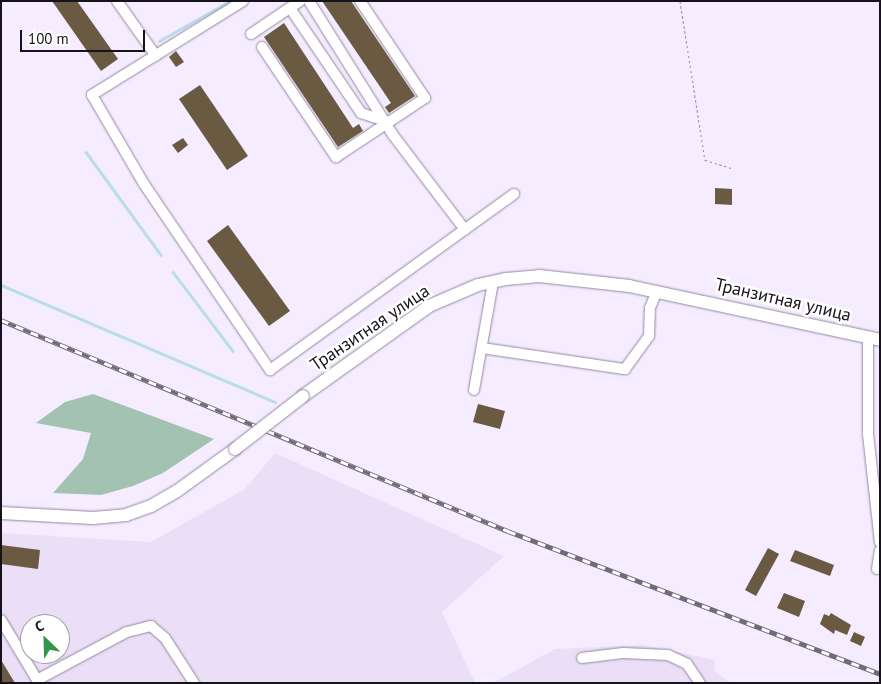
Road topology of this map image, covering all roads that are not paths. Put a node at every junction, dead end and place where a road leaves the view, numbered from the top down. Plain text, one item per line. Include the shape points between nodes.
1 (117, 1) edge
2 (243, 1) edge
3 (300, 1) edge
4 (309, 1) edge
5 (360, 1) edge
6 (290, 8) junction
7 (250, 34) dead end
8 (262, 47) dead end
9 (156, 56) junction
10 (388, 122) junction
11 (514, 194) dead end
12 (464, 230) junction
13 (493, 282) junction
14 (657, 291) junction
15 (874, 339) edge
16 (482, 348) junction
17 (474, 390) dead end
18 (1, 513) edge
19 (880, 542) edge
20 (880, 550) edge
21 (877, 569) dead end
22 (1, 620) edge
23 (582, 658) dead end
24 (38, 681) edge
25 (194, 683) edge
26 (700, 683) edge

1 - 9 lane
2 - 9 lane
3 - 6 lane
4 - 10 lane
5 - 10 lane via 425,98
6 - 7 lane
6 - 10 lane via 361,113
8 - 10 lane via 336,157
9 - 12 lane via 92,95 144,184 270,370
10 - 12 lane via 393,135
11 - 12 lane
13 - 14 main road, Транзитная улица via 539,276
13 - 16 lane
13 - 18 main road, Транзитная улица, bridge via 429,306 177,491 151,506 126,515 93,518
14 - 15 main road, Транзитная улица
14 - 16 lane via 650,308 649,336 626,369
15 - 19 lane via 868,434
16 - 17 lane
20 - 21 lane
22 - 24 lane
23 - 26 lane via 623,653 668,655 687,664
24 - 25 lane via 127,632 151,626 165,638

